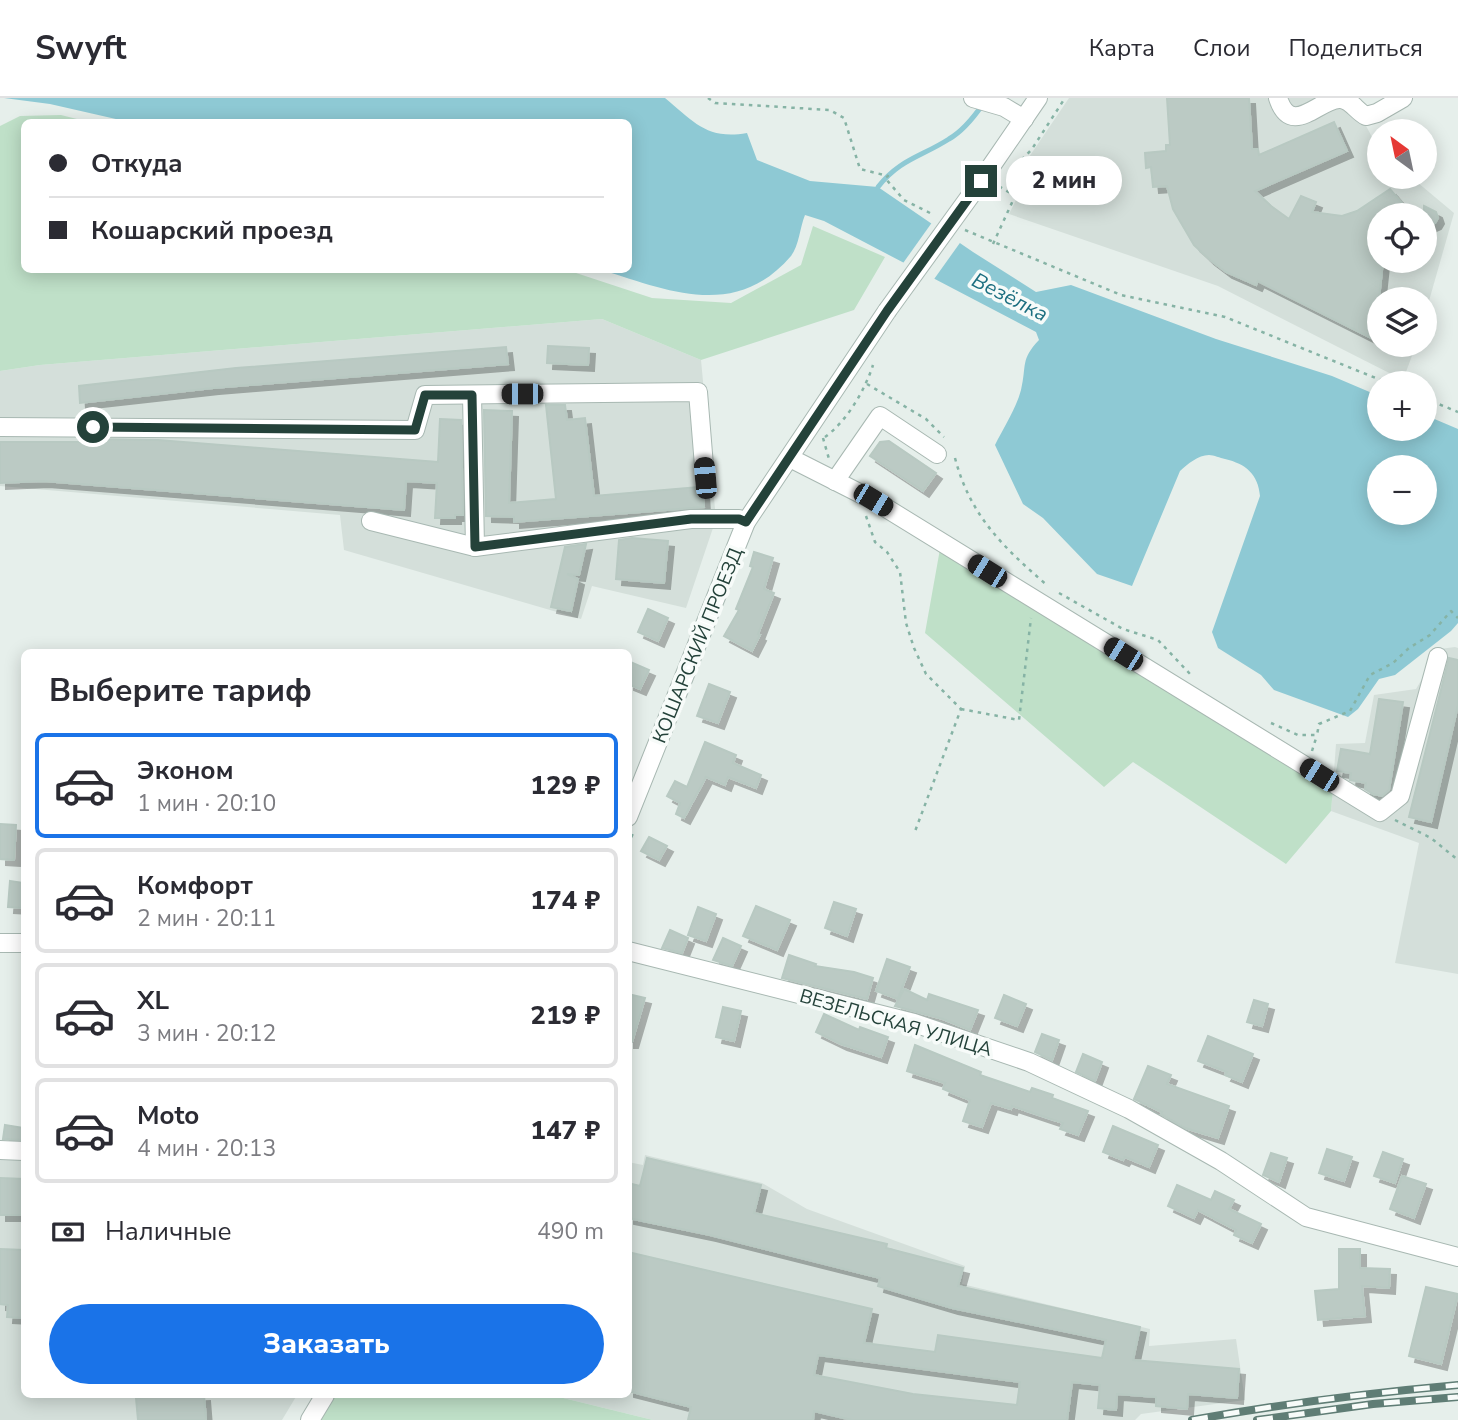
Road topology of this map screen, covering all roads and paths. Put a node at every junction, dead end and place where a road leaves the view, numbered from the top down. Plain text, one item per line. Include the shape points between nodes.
1 (708, 98) edge
2 (974, 98) edge
3 (1038, 98) edge
4 (1065, 98) edge
5 (1279, 98) edge
6 (1403, 98) edge
7 (980, 99) edge
8 (1024, 119) junction
9 (1006, 176) dead end
10 (1002, 188) dead end
11 (938, 217) dead end
12 (960, 228) dead end
13 (993, 244) junction
14 (1367, 374) edge
15 (472, 395) junction
16 (1437, 403) edge
17 (1458, 412) edge
18 (0, 427) edge
19 (833, 431) dead end
20 (946, 449) junction
21 (790, 458) junction
22 (705, 478) dead end
23 (835, 481) junction
24 (873, 500) junction
25 (371, 521) dead end
26 (746, 522) junction
27 (475, 547) junction
28 (1048, 586) dead end
29 (1059, 592) dead end
30 (1033, 599) junction
31 (1458, 618) edge
32 (1437, 657) dead end
33 (1194, 677) dead end
34 (961, 709) junction
35 (1262, 719) dead end
36 (632, 807) edge
37 (1380, 812) junction
38 (914, 834) dead end
39 (1458, 860) edge
40 (0, 943) edge
41 (21, 943) edge
42 (632, 952) edge
43 (0, 1150) edge
44 (21, 1151) edge
45 (1458, 1257) edge
46 (323, 1398) edge
47 (310, 1420) edge

1 - 11 path via 715,103 830,110 844,118 860,169 888,176 884,178 904,200
2 - 7 street
3 - 8 street, КОШАРСКИЙ ПРОЕЗД
4 - 9 path via 1032,149
5 - 6 street via 1289,114 1298,116 1340,98 1366,116
7 - 8 street
8 - 21 street, КОШАРСКИЙ ПРОЕЗД, bridge via 990,185 887,311
10 - 13 path via 1015,196
12 - 13 path
13 - 14 path via 1121,295 1225,317
15 - 18 street via 425,395 415,430
15 - 22 street via 698,392
15 - 27 street
16 - 17 path
19 - 20 path via 867,384 926,419
20 - 23 street via 880,415
20 - 28 path via 983,522
21 - 23 street
21 - 26 street, КОШАРСКИЙ ПРОЕЗД
23 - 24 street
24 - 30 street
24 - 34 path via 865,513 875,542 901,572 906,623 914,648 926,674
25 - 27 street
26 - 27 street via 691,519
26 - 36 street, КОШАРСКИЙ ПРОЕЗД
29 - 33 path via 1123,629 1158,640
30 - 34 path via 1019,720
30 - 37 street
31 - 35 path via 1451,611 1430,635 1370,675 1350,711 1319,724 1317,735 1298,735
32 - 37 street via 1400,796
34 - 38 path
37 - 39 path via 1432,838
40 - 41 street
42 - 45 street, ВЕЗЕЛЬСКАЯ УЛИЦА via 914,1023 1029,1062 1129,1109 1221,1161 1306,1217
43 - 44 street
46 - 47 street

